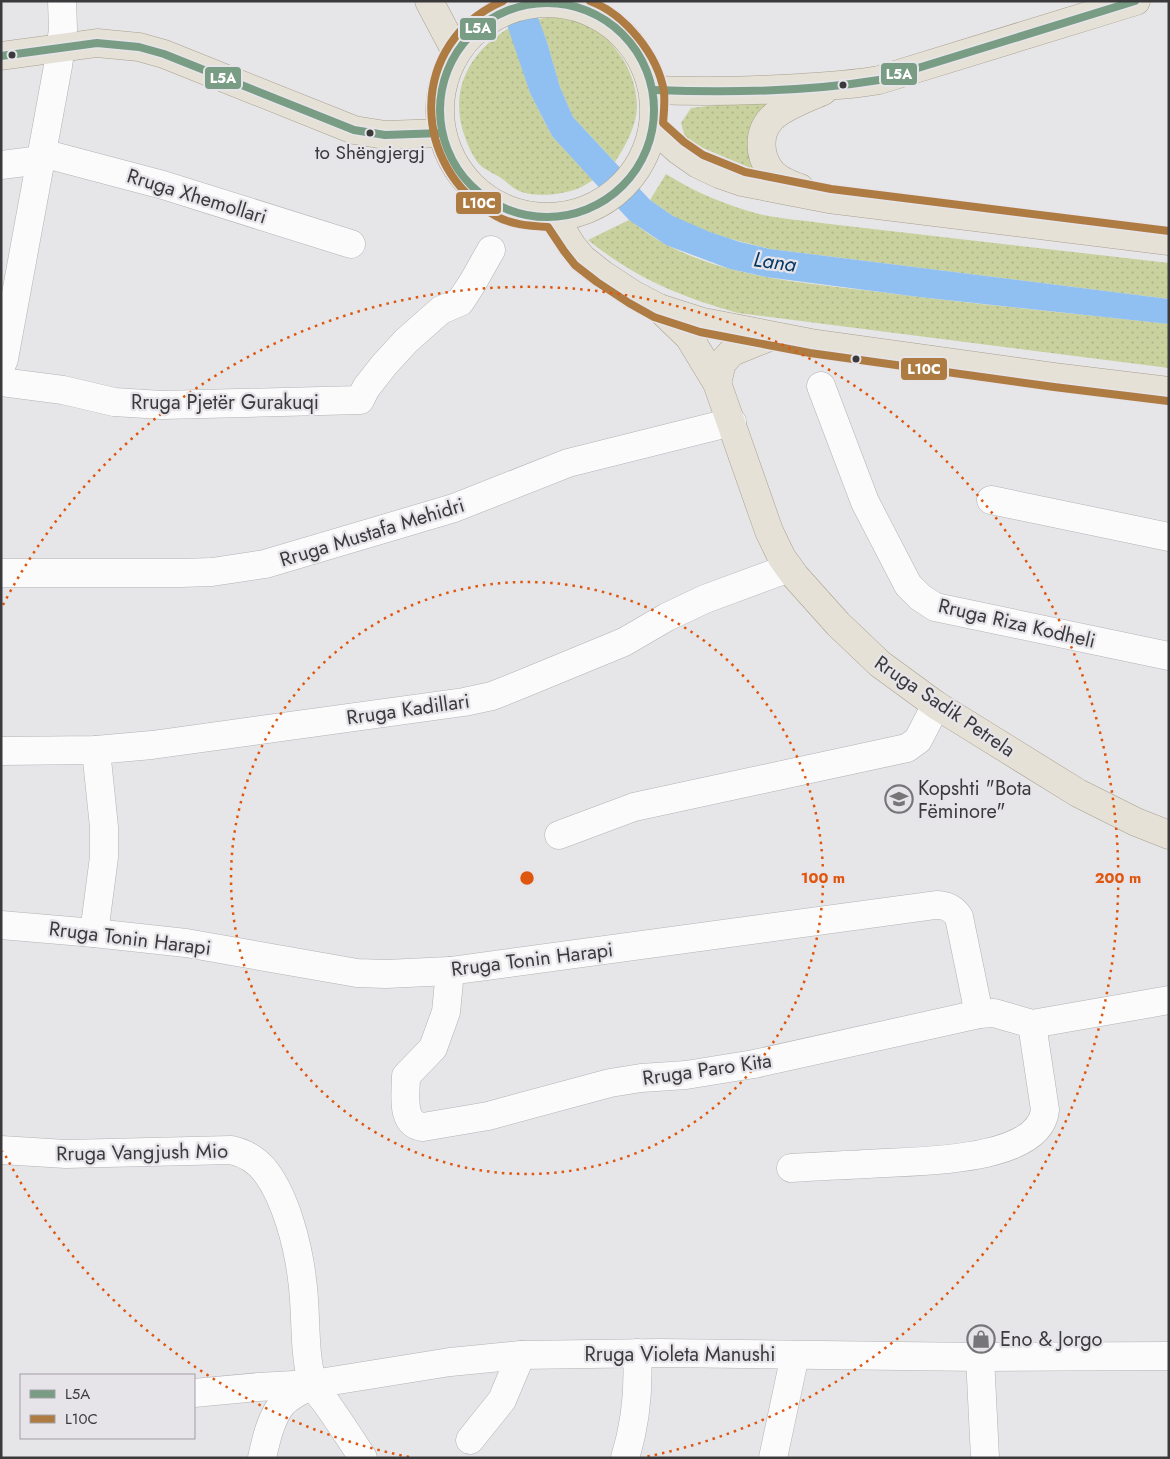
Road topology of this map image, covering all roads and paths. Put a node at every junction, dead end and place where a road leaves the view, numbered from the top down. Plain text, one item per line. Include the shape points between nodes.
1 (62, 1) edge
2 (429, 1) edge
3 (1136, 1) edge
4 (596, 8) edge
5 (60, 47) junction
6 (456, 52) junction
7 (1, 56) edge
8 (834, 86) junction
9 (654, 90) junction
10 (653, 127) junction
11 (442, 133) junction
12 (42, 156) junction
13 (1, 165) edge
14 (829, 199) junction
15 (554, 217) junction
16 (1169, 240) edge
17 (351, 244) dead end
18 (491, 250) dead end
19 (659, 308) junction
20 (772, 336) junction
21 (1, 366) edge
22 (1, 382) edge
23 (717, 383) junction
24 (821, 386) dead end
25 (1169, 391) edge
26 (732, 422) junction
27 (991, 500) dead end
28 (1169, 537) edge
29 (789, 568) junction
30 (1, 573) edge
31 (1169, 656) edge
32 (936, 705) junction
33 (96, 750) junction
34 (1, 751) edge
35 (559, 835) dead end
36 (1169, 835) edge
37 (1, 925) edge
38 (94, 933) junction
39 (450, 970) junction
40 (1169, 1000) edge
41 (979, 1014) junction
42 (1032, 1024) junction
43 (1, 1150) edge
44 (792, 1168) dead end
45 (637, 1353) junction
46 (521, 1355) junction
47 (795, 1355) junction
48 (1169, 1356) edge
49 (980, 1357) junction
50 (313, 1384) junction
51 (195, 1393) edge
52 (470, 1440) dead end
53 (262, 1458) edge
54 (363, 1458) edge
55 (625, 1458) edge
56 (773, 1458) edge
57 (985, 1458) edge

1 - 5 street
2 - 6 main road
3 - 8 main road via 897,75
4 - 6 main road via 559,3 519,6 483,23
4 - 9 main road via 639,55
5 - 7 main road
5 - 11 main road via 97,43 139,47 354,130 385,135
5 - 12 street
6 - 11 main road via 444,77
8 - 9 main road via 762,91
8 - 14 main road via 771,119 765,128 761,148 776,176
9 - 10 main road
10 - 14 main road via 693,160 719,174 742,182
10 - 15 main road via 636,170 615,193 588,209
11 - 15 main road via 463,178 482,195 504,208 528,216
12 - 13 street
12 - 17 street, Rruga Xhemollari via 163,185
12 - 21 street
14 - 16 main road
15 - 19 main road via 583,260
18 - 22 street, Rruga Pjetër Gurakuqi via 460,302 441,310 406,341 366,388 360,400 162,405 114,402 63,390
19 - 20 main road via 703,322
19 - 23 main road, Rruga Sadik Petrela via 689,338
20 - 23 main road via 732,352 722,363
20 - 25 main road
23 - 26 main road, Rruga Sadik Petrela
24 - 31 street, Rruga Riza Kodheli via 865,502 908,585 920,597 935,607
26 - 29 main road, Rruga Sadik Petrela via 769,530
26 - 30 street, Rruga Mustafa Mehidri via 568,463 454,508 264,564 212,572
27 - 28 street
29 - 32 main road, Rruga Sadik Petrela via 868,653
29 - 33 street, Rruga Kadillari via 705,600 624,642 492,696 152,745
32 - 35 street via 918,740 907,748 634,807
32 - 36 main road, Rruga Sadik Petrela via 1078,793
33 - 34 street, Rruga Kadillari
33 - 38 street via 104,847
37 - 38 street, Rruga Tonin Harapi
38 - 39 street, Rruga Tonin Harapi via 186,944 357,973
39 - 41 street, Rruga Tonin Harapi via 943,905 959,917
39 - 41 street, Rruga Paro Kita via 446,1012 433,1048 406,1076 407,1115 417,1126 488,1116 610,1083 754,1064
40 - 42 street, Rruga Paro Kita
41 - 42 street, Rruga Paro Kita via 994,1013
42 - 44 street via 1045,1110 1038,1127 1022,1140 958,1159
43 - 50 street, Rruga Vangjush Mio via 66,1154 231,1150 253,1159 265,1171 280,1196 298,1250 307,1358
45 - 46 street, Rruga Violeta Manushi
45 - 47 street, Rruga Violeta Manushi
45 - 55 street via 639,1383
46 - 50 street, Rruga Violeta Manushi via 450,1362
46 - 52 street via 502,1400
47 - 49 street, Rruga Violeta Manushi
47 - 56 street
48 - 49 street, Rruga Violeta Manushi
49 - 57 street
50 - 51 street, Rruga Violeta Manushi
50 - 53 street via 284,1403 276,1415
50 - 54 street, Rruga Vangjush Mio

